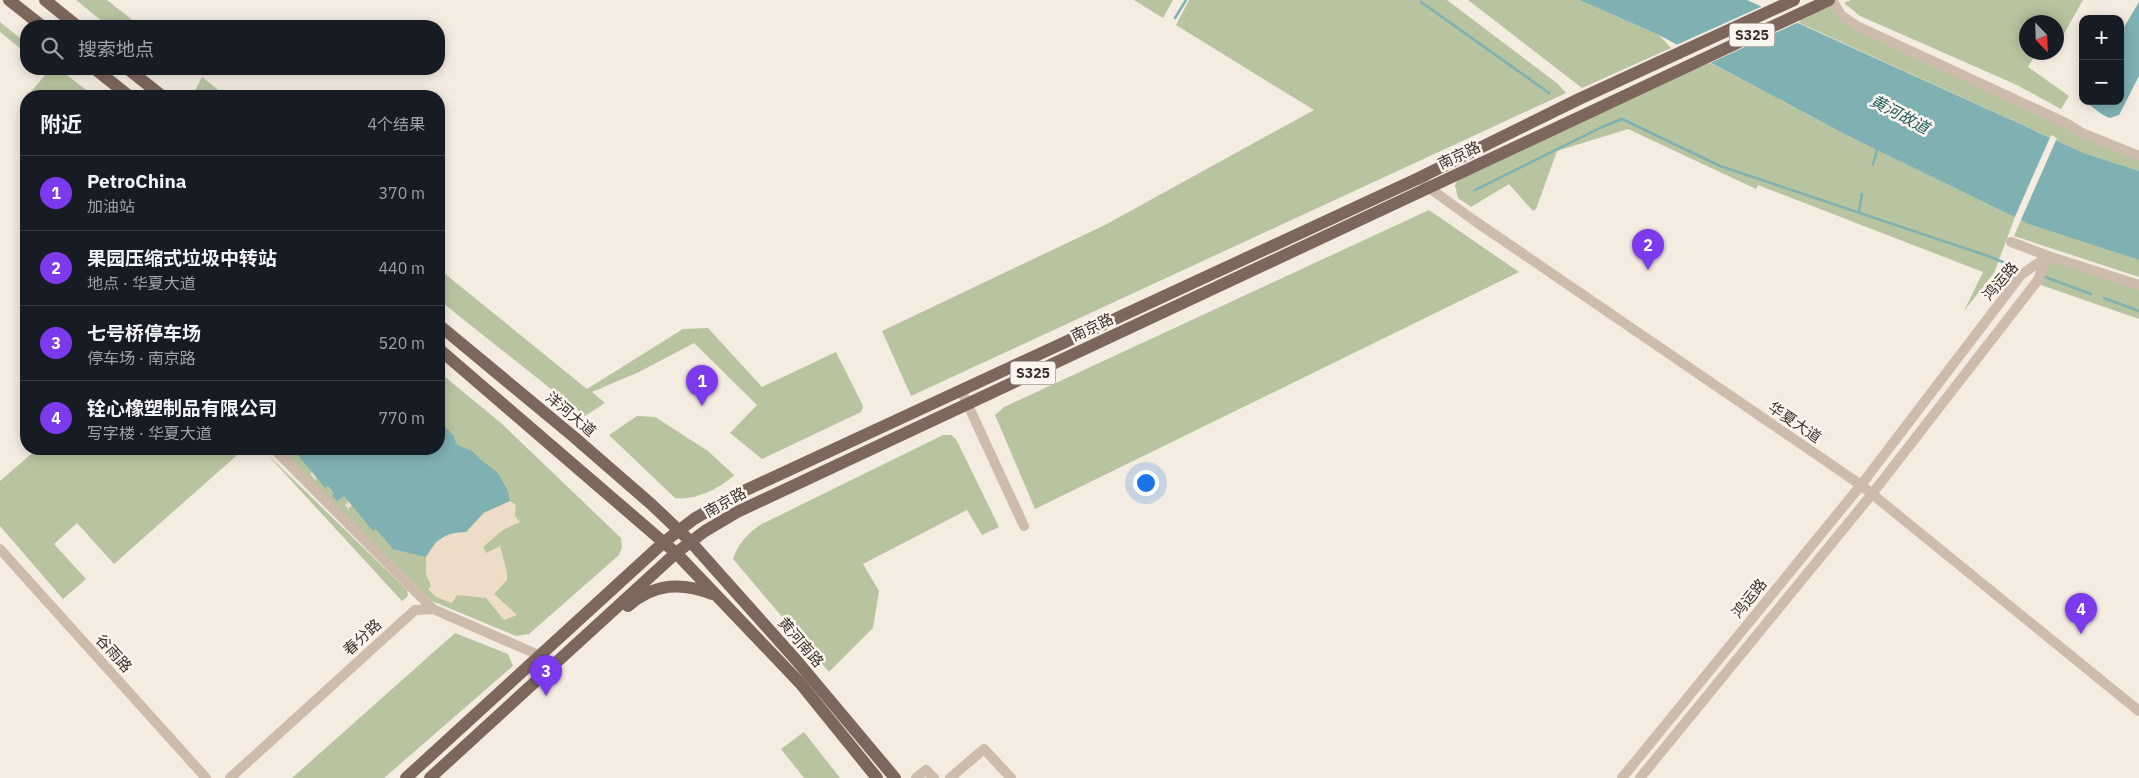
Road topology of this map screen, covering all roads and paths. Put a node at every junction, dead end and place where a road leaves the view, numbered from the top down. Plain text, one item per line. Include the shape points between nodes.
1 (9, 0) edge
2 (45, 0) edge
3 (1794, 0) edge
4 (1831, 0) edge
5 (34, 20) edge
6 (70, 20) edge
7 (103, 75) edge
8 (136, 75) edge
9 (121, 90) edge
10 (154, 90) edge
11 (2139, 156) edge
12 (1419, 178) junction
13 (1428, 187) junction
14 (2011, 242) dead end
15 (2048, 256) junction
16 (2139, 284) edge
17 (445, 330) edge
18 (445, 354) edge
19 (961, 390) junction
20 (968, 403) junction
21 (280, 455) edge
22 (1861, 485) junction
23 (1872, 494) junction
24 (1024, 526) dead end
25 (679, 530) junction
26 (690, 541) junction
27 (664, 542) junction
28 (0, 548) edge
29 (676, 553) junction
30 (412, 588) junction
31 (716, 595) junction
32 (433, 609) junction
33 (415, 610) junction
34 (541, 656) junction
35 (538, 680) junction
36 (2139, 712) edge
37 (206, 778) edge
38 (230, 778) edge
39 (406, 778) edge
40 (430, 778) edge
41 (878, 778) edge
42 (895, 778) edge
43 (916, 778) edge
44 (934, 778) edge
45 (950, 778) edge
46 (1011, 778) edge
47 (1622, 778) edge
48 (1640, 778) edge

1 - 5 main road
2 - 6 main road
3 - 12 main road, 南京路 / S325 via 1579,99
4 - 11 street via 1842,15 1857,26 2082,133
4 - 13 main road, 南京路 / S325
7 - 9 main road
8 - 10 main road
12 - 13 street, 华夏大道
12 - 19 main road, 南京路 / S325
13 - 20 main road, 南京路 / S325
13 - 22 street, 华夏大道
14 - 15 street
15 - 16 street
15 - 22 street, 鸿运路 via 2021,275
15 - 23 street, 鸿运路 via 2038,280
17 - 25 main road, 洋河大道
18 - 27 main road
19 - 20 street
19 - 25 main road, 南京路 / S325 via 731,497
20 - 24 street
20 - 26 main road, 南京路 / S325 via 737,512
21 - 30 street
22 - 23 street, 华夏大道
22 - 47 street, 鸿运路
23 - 36 street, 华夏大道
23 - 48 street, 鸿运路
25 - 26 main road, 黄河南路
25 - 27 main road, 南京路 / S325
26 - 29 main road, 南京路 / S325
26 - 42 main road, 黄河南路
27 - 29 main road, 黄河南路
27 - 34 main road, 南京路 / S325
28 - 37 street, 谷雨路
29 - 31 main road, 黄河南路
29 - 35 main road, 南京路 / S325
30 - 32 street
30 - 33 street
31 - 35 main road via 694,587 678,586 648,593 636,599 550,675
31 - 41 main road, 黄河南路 via 800,684
32 - 33 street
32 - 34 street
33 - 38 street, 春分路
34 - 39 main road, 南京路 / S325
35 - 40 main road, 南京路 / S325
43 - 44 street via 926,770
45 - 46 street via 984,749

